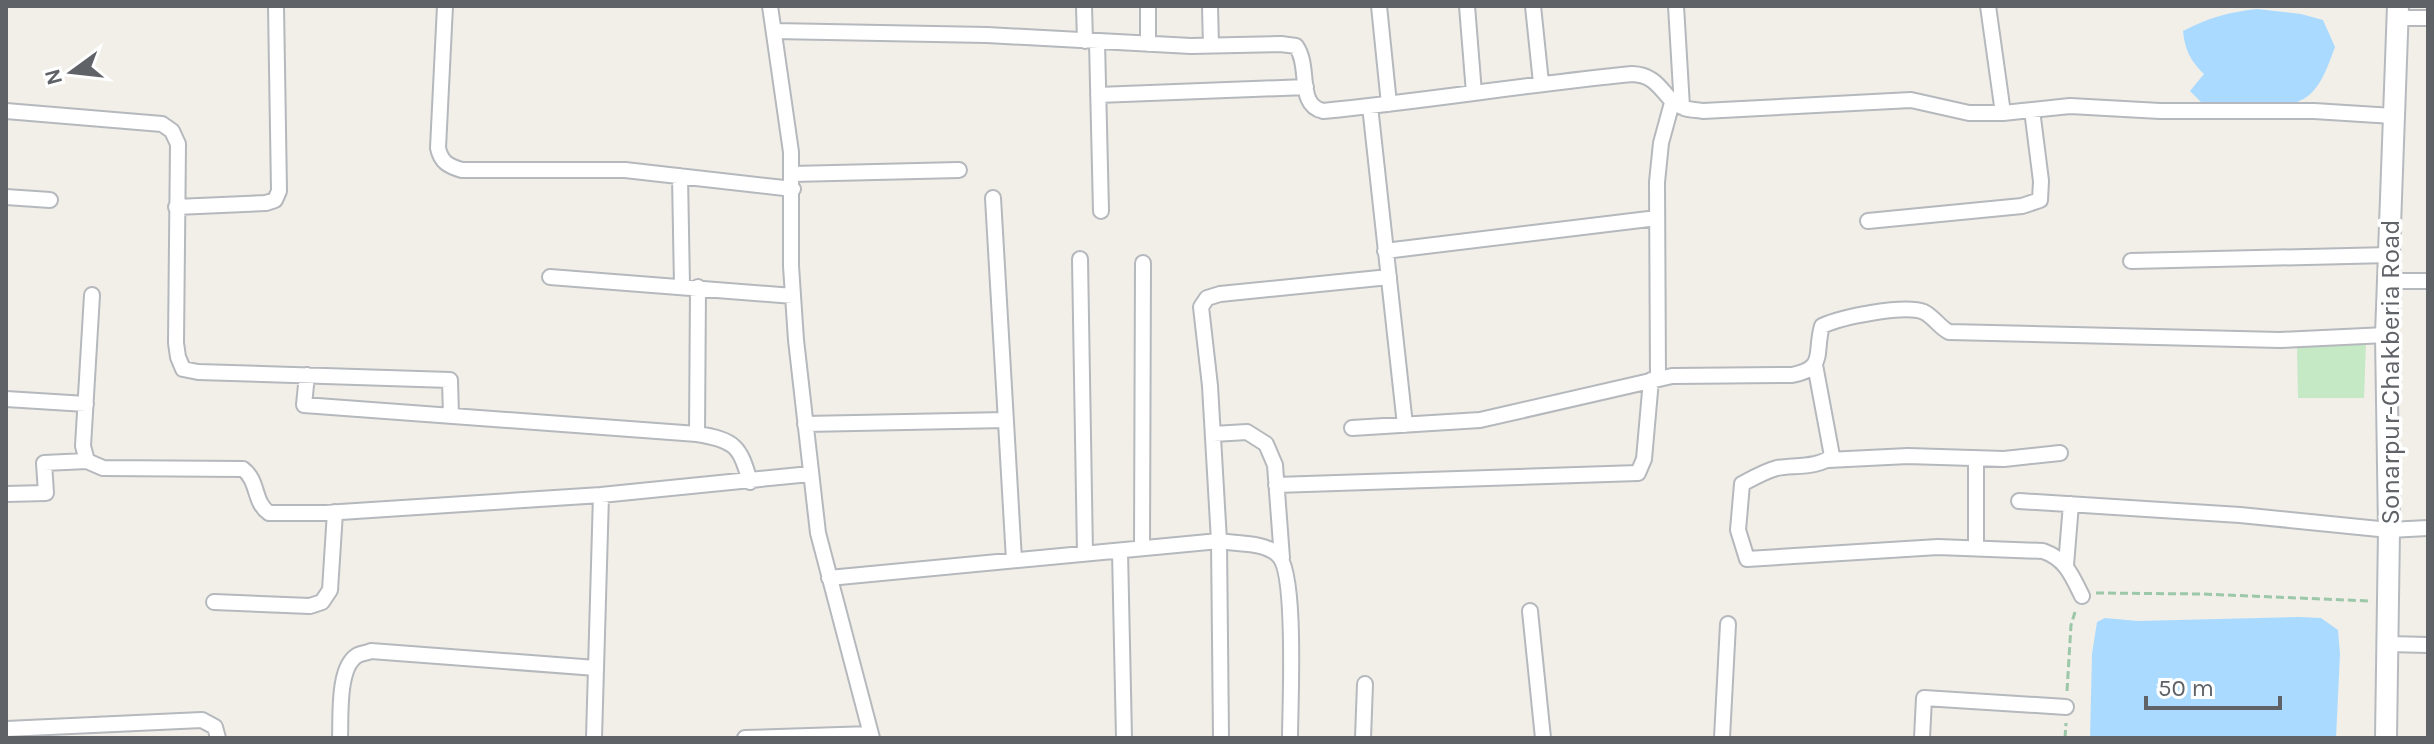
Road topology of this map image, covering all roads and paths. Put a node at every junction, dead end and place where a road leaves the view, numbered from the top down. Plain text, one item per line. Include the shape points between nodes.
1 (276, 6) edge
2 (445, 6) edge
3 (770, 6) edge
4 (1084, 6) edge
5 (1148, 6) edge
6 (1210, 6) edge
7 (1379, 6) edge
8 (1467, 6) edge
9 (1533, 6) edge
10 (1676, 6) edge
11 (1988, 6) edge
12 (2397, 12) edge
13 (2428, 18) edge
14 (774, 31) junction
15 (1091, 42) junction
16 (1148, 44) junction
17 (1211, 46) junction
18 (1541, 83) junction
19 (1306, 87) junction
20 (1474, 93) junction
21 (1098, 95) junction
22 (1678, 103) junction
23 (1389, 104) junction
24 (1370, 106) junction
25 (2032, 110) junction
26 (6, 111) edge
27 (2003, 113) junction
28 (2393, 116) junction
29 (959, 170) dead end
30 (680, 176) junction
31 (792, 182) junction
32 (6, 197) edge
33 (993, 198) dead end
34 (50, 200) dead end
35 (176, 207) junction
36 (1101, 211) dead end
37 (1657, 218) junction
38 (1868, 221) dead end
39 (1385, 251) junction
40 (2390, 255) junction
41 (1080, 259) dead end
42 (2131, 261) dead end
43 (1143, 263) dead end
44 (550, 277) dead end
45 (1389, 277) junction
46 (2390, 281) junction
47 (2428, 281) edge
48 (690, 287) junction
49 (92, 295) dead end
50 (793, 296) junction
51 (2386, 335) junction
52 (1815, 365) junction
53 (307, 375) junction
54 (1655, 380) junction
55 (6, 399) edge
56 (86, 404) junction
57 (451, 416) junction
58 (1006, 420) junction
59 (805, 424) junction
60 (1405, 425) junction
61 (1352, 428) dead end
62 (697, 434) junction
63 (1213, 434) junction
64 (2060, 453) dead end
65 (1976, 458) junction
66 (1828, 460) junction
67 (87, 461) junction
68 (810, 474) junction
69 (750, 482) junction
70 (1276, 485) junction
71 (6, 494) edge
72 (601, 495) junction
73 (2019, 501) dead end
74 (2071, 504) junction
75 (335, 512) junction
76 (2428, 528) edge
77 (2389, 530) junction
78 (1219, 541) junction
79 (1142, 548) junction
80 (1976, 548) junction
81 (1120, 551) junction
82 (1085, 554) junction
83 (1282, 558) junction
84 (1014, 560) junction
85 (2066, 565) junction
86 (829, 578) junction
87 (2082, 596) junction
88 (214, 602) dead end
89 (2388, 602) junction
90 (1530, 611) dead end
91 (1728, 624) dead end
92 (2388, 644) junction
93 (2428, 645) edge
94 (596, 668) junction
95 (1365, 684) dead end
96 (2066, 707) junction
97 (6, 729) edge
98 (125, 731) edge
99 (872, 736) edge
100 (218, 738) edge
101 (340, 738) edge
102 (594, 738) edge
103 (745, 738) edge
104 (1124, 738) edge
105 (1221, 738) edge
106 (1290, 738) edge
107 (1363, 738) edge
108 (1543, 738) edge
109 (1722, 738) edge
110 (1922, 738) edge
111 (2065, 738) edge
112 (2386, 738) edge

1 - 35 street via 275,200
2 - 30 street via 438,148 448,166
3 - 14 street
4 - 15 street
5 - 16 street
6 - 17 street
7 - 23 street
8 - 20 street
9 - 18 street
10 - 22 street
11 - 27 street
12 - 13 street
12 - 28 main road, Sonarpur-Chakberia Road
14 - 15 street
14 - 31 street
15 - 16 street
15 - 21 street
16 - 17 street
17 - 19 street via 1296,46 1303,56
18 - 20 street
18 - 22 street via 1644,74
19 - 21 street
19 - 24 street via 1313,109
20 - 23 street
21 - 36 street
22 - 27 street via 1703,111 1911,100 1969,113
22 - 37 street via 1658,164
23 - 24 street
24 - 39 street
25 - 27 street
25 - 28 street via 2070,106
25 - 38 street via 2040,200
26 - 35 street via 162,124 178,144
28 - 40 main road, Sonarpur-Chakberia Road
29 - 31 street
30 - 31 street
30 - 48 street
31 - 50 street
32 - 34 street
33 - 58 street
35 - 53 street via 176,343 183,369
37 - 39 street
37 - 54 street
39 - 45 street
40 - 42 street
40 - 46 main road, Sonarpur-Chakberia Road
41 - 82 street
43 - 79 street
44 - 48 street
45 - 60 street
45 - 63 street via 1207,298 1201,320
46 - 47 street
46 - 51 main road, Sonarpur-Chakberia Road
48 - 50 street
48 - 62 street
49 - 56 street
50 - 59 street
51 - 52 street via 2280,340 1949,332 1912,309 1822,326
51 - 77 main road, Sonarpur-Chakberia Road
52 - 54 street via 1792,375
52 - 66 street via 1832,456
53 - 57 street via 304,405
53 - 57 street via 450,380
54 - 60 street via 1480,420
54 - 70 street via 1638,473
55 - 56 street
56 - 67 street
57 - 62 street
58 - 59 street
58 - 84 street
59 - 68 street
60 - 61 street
62 - 69 street via 733,444 742,454
63 - 70 street via 1247,432 1259,438 1271,452
63 - 78 street
64 - 65 street
65 - 66 street
65 - 80 street
66 - 80 street via 1774,469 1742,484 1738,530 1747,559
67 - 71 street via 44,463 46,493
67 - 75 street via 103,468 243,469 252,476 259,503 269,513
68 - 69 street
68 - 86 street
69 - 72 street
70 - 83 street
72 - 75 street
72 - 94 street
73 - 74 street
74 - 77 street
74 - 85 street
75 - 88 street via 330,590 322,602
76 - 77 street
77 - 89 main road, Sonarpur-Chakberia Road
78 - 79 street
78 - 83 street via 1271,549
78 - 105 street
79 - 81 street
80 - 85 street via 2043,551
81 - 82 street
81 - 104 street
82 - 84 street
83 - 106 street via 1290,611
84 - 86 street
85 - 87 street
86 - 99 street
87 - 89 path via 2173,593
87 - 96 path via 2071,625
89 - 92 main road, Sonarpur-Chakberia Road
90 - 108 street
91 - 109 street
92 - 93 street
92 - 112 main road, Sonarpur-Chakberia Road
94 - 101 street via 371,651 356,655 342,684
94 - 102 street
95 - 107 street
96 - 110 street via 1924,698
96 - 111 path
97 - 98 street
98 - 100 street via 202,720 215,727
99 - 103 street

